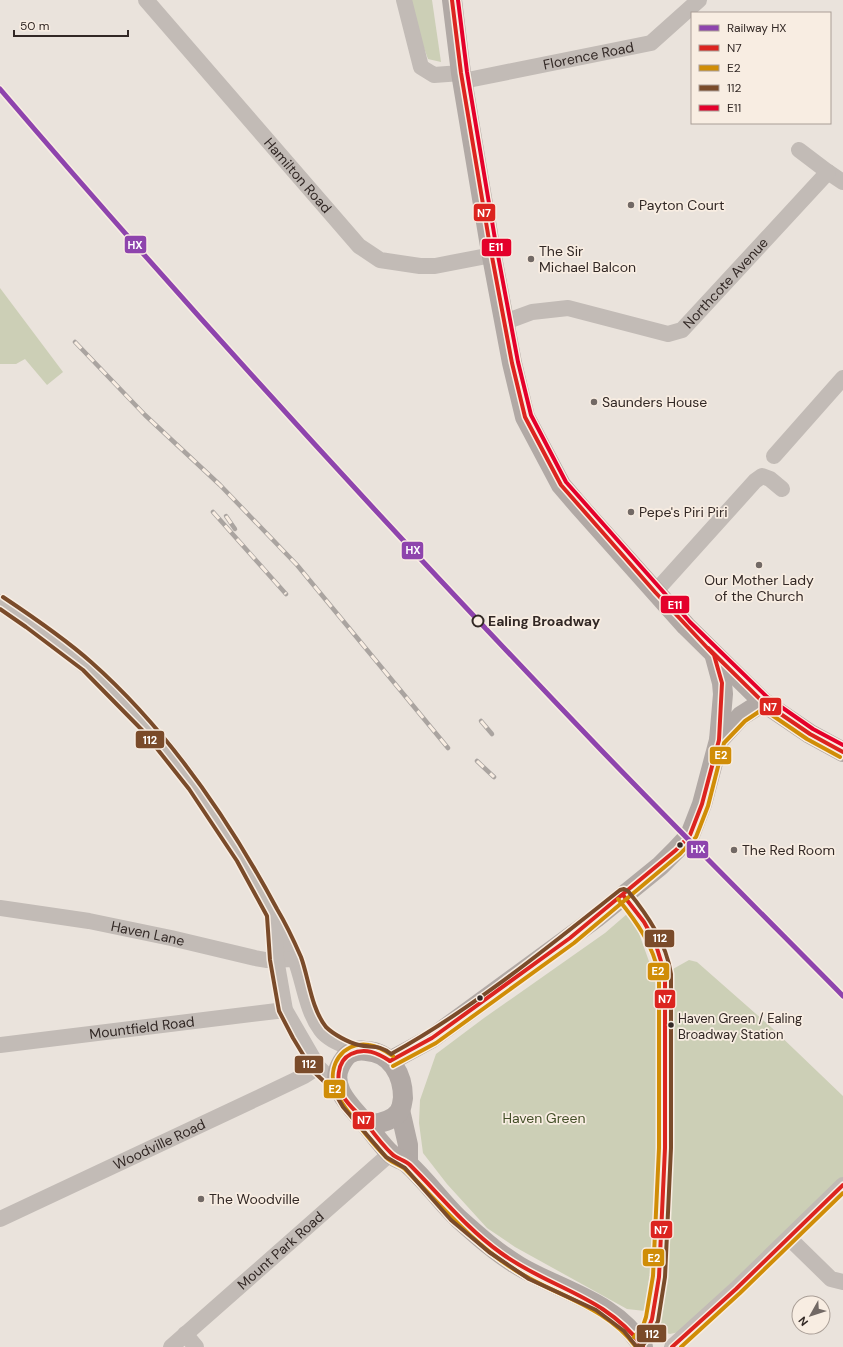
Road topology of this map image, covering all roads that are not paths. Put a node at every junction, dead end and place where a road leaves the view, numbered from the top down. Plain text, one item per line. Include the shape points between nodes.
1 (146, 0) edge
2 (404, 0) edge
3 (452, 0) edge
4 (699, 0) edge
5 (462, 77) junction
6 (799, 150) dead end
7 (828, 172) junction
8 (843, 182) edge
9 (492, 255) junction
10 (506, 327) junction
11 (843, 378) edge
12 (774, 456) dead end
13 (782, 489) dead end
14 (656, 592) junction
15 (0, 602) edge
16 (714, 655) junction
17 (763, 702) junction
18 (719, 740) junction
19 (843, 752) edge
20 (623, 895) junction
21 (0, 908) edge
22 (273, 914) junction
23 (276, 959) junction
24 (295, 959) junction
25 (285, 1010) junction
26 (0, 1045) edge
27 (357, 1051) junction
28 (390, 1061) junction
29 (318, 1067) junction
30 (338, 1086) junction
31 (400, 1110) junction
32 (363, 1120) junction
33 (391, 1153) junction
34 (408, 1163) junction
35 (843, 1185) edge
36 (0, 1219) edge
37 (789, 1238) junction
38 (842, 1281) edge
39 (185, 1334) junction
40 (641, 1344) edge
41 (171, 1347) edge
42 (196, 1347) edge
43 (672, 1347) edge

1 - 9 street, Hamilton Road via 359,246 380,260 420,266
2 - 5 street, Florence Road via 421,67 434,75
3 - 5 main road
4 - 5 street, Florence Road via 651,43
5 - 9 main road
6 - 7 street
7 - 8 street
7 - 10 street, Northcote Avenue via 682,330 668,334 568,308 532,312
9 - 10 main road
10 - 14 main road via 526,417 561,485
11 - 12 street
13 - 14 street via 762,476 755,481
14 - 16 main road
15 - 22 street via 87,666 147,727 194,785 242,858
16 - 17 main road
16 - 18 main road via 723,694
17 - 18 main road via 741,716
17 - 19 main road via 810,734
18 - 20 main road via 702,804 690,835 671,856
20 - 28 main road via 580,930 432,1038
20 - 40 street via 643,919 659,951 665,974 665,1148 659,1277 652,1319
21 - 23 street, Haven Lane via 89,921 255,958
22 - 23 street
22 - 24 street
23 - 24 street, Haven Lane
23 - 25 street
24 - 27 street via 309,1006 321,1030 330,1038
25 - 26 street, Mountfield Road
25 - 29 street
27 - 28 main road via 371,1051
27 - 30 main road via 349,1054 339,1068
28 - 31 main road via 402,1086
29 - 30 street
29 - 36 street, Woodville Road via 258,1098
30 - 32 main road
31 - 32 main road via 392,1118 379,1123 372,1124
31 - 34 main road via 408,1145
32 - 33 main road
33 - 34 main road
33 - 39 street, Mount Park Road
34 - 40 main road via 456,1216 488,1245 519,1266 588,1299 610,1313 626,1324
35 - 37 street
37 - 38 street via 831,1279
37 - 43 street
39 - 41 street, Mount Park Road
39 - 42 street

